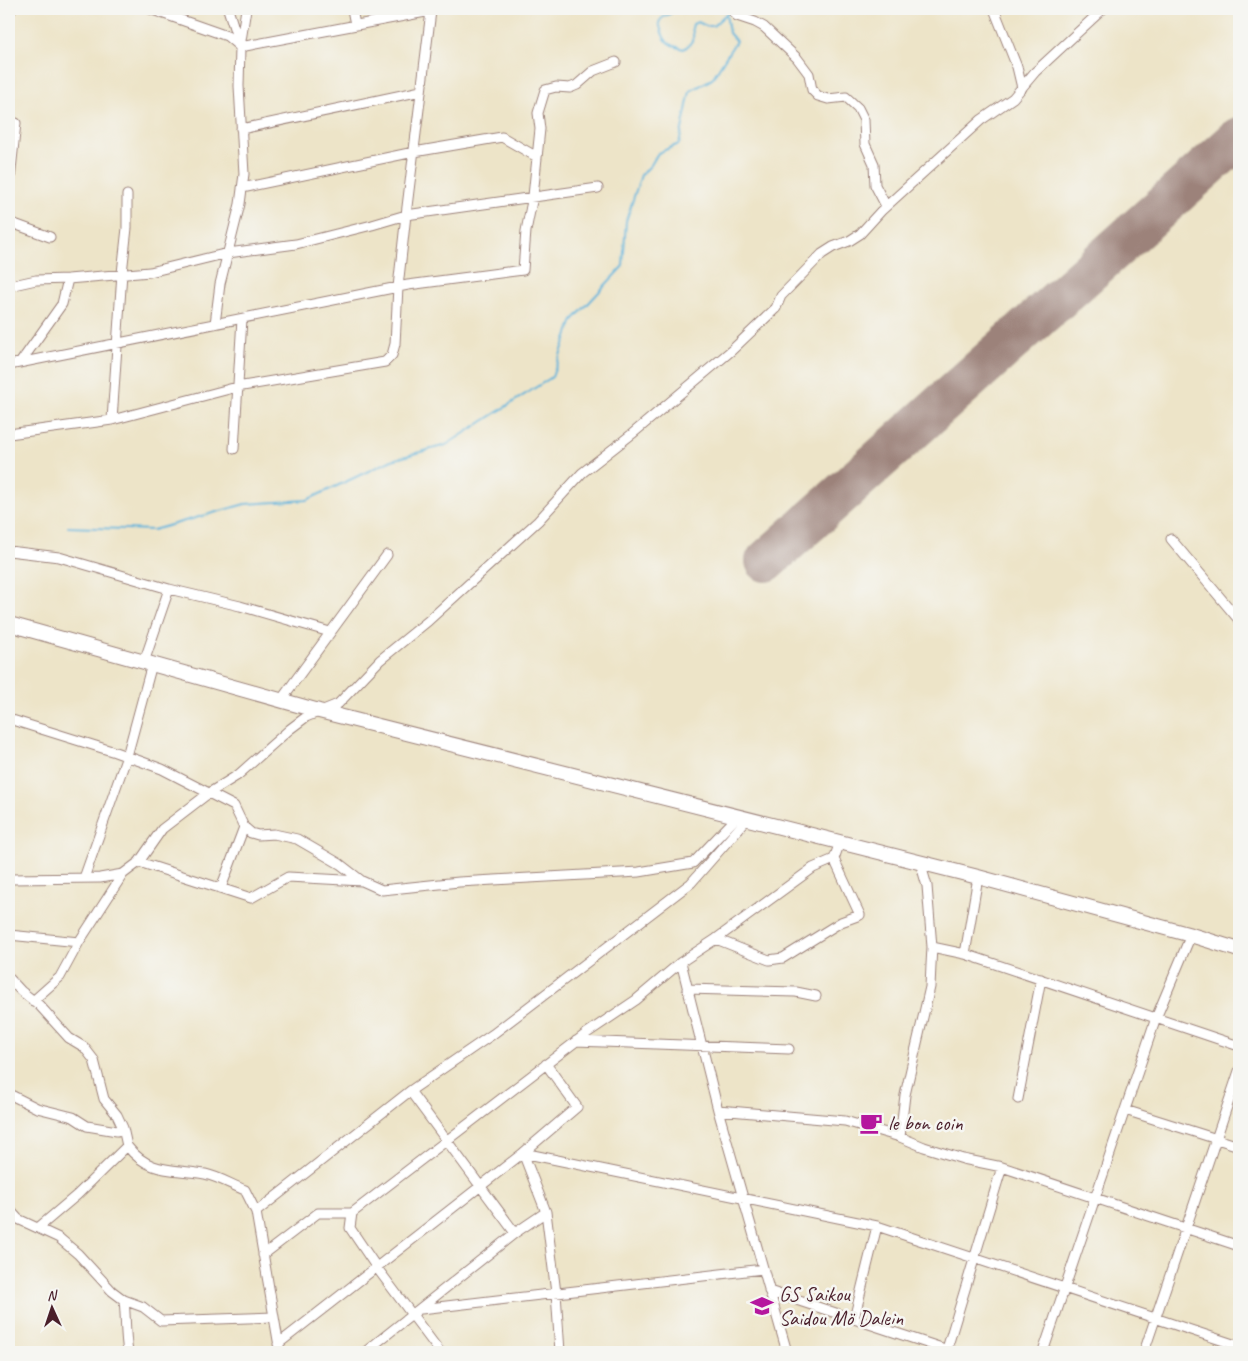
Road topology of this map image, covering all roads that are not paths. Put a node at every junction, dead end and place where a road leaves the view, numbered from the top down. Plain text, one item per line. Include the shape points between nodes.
1 (12, 9) edge
2 (150, 9) edge
3 (228, 9) edge
4 (246, 9) edge
5 (352, 9) edge
6 (994, 9) edge
7 (1103, 9) edge
8 (732, 11) edge
9 (9, 13) edge
10 (356, 25) junction
11 (240, 47) junction
12 (616, 62) dead end
13 (1022, 88) junction
14 (421, 91) junction
15 (16, 123) dead end
16 (241, 129) junction
17 (414, 152) junction
18 (537, 157) junction
19 (242, 188) junction
20 (598, 188) dead end
21 (9, 189) edge
22 (127, 195) dead end
23 (533, 196) junction
24 (886, 206) junction
25 (406, 214) junction
26 (9, 222) edge
27 (50, 236) dead end
28 (228, 253) junction
29 (122, 273) junction
30 (68, 279) junction
31 (9, 286) edge
32 (398, 287) junction
33 (242, 319) junction
34 (215, 324) junction
35 (118, 344) junction
36 (20, 363) junction
37 (9, 366) edge
38 (237, 387) junction
39 (112, 420) junction
40 (9, 434) edge
41 (234, 450) dead end
42 (1171, 540) dead end
43 (9, 551) edge
44 (387, 555) dead end
45 (169, 589) junction
46 (1239, 620) edge
47 (9, 624) edge
48 (330, 632) junction
49 (148, 663) junction
50 (281, 700) junction
51 (319, 710) junction
52 (9, 719) edge
53 (127, 756) junction
54 (209, 793) junction
55 (742, 818) junction
56 (244, 827) junction
57 (840, 842) junction
58 (834, 859) junction
59 (138, 862) junction
60 (920, 862) junction
61 (123, 874) junction
62 (978, 877) junction
63 (84, 878) junction
64 (9, 880) edge
65 (362, 881) junction
66 (221, 888) junction
67 (9, 935) edge
68 (1191, 935) junction
69 (716, 939) junction
70 (79, 942) junction
71 (932, 947) junction
72 (1239, 950) edge
73 (965, 954) junction
74 (681, 962) junction
75 (9, 978) edge
76 (1041, 979) junction
77 (687, 989) junction
78 (816, 996) dead end
79 (33, 1001) junction
80 (1156, 1018) junction
81 (576, 1041) junction
82 (702, 1046) junction
83 (1239, 1046) edge
84 (789, 1049) dead end
85 (546, 1064) junction
86 (1239, 1071) edge
87 (410, 1091) junction
88 (9, 1094) edge
89 (1018, 1099) dead end
90 (718, 1110) junction
91 (1124, 1110) junction
92 (123, 1128) junction
93 (900, 1137) junction
94 (1216, 1138) junction
95 (446, 1141) junction
96 (127, 1146) junction
97 (1239, 1146) edge
98 (523, 1153) junction
99 (1002, 1166) junction
100 (480, 1186) junction
101 (743, 1198) junction
102 (1095, 1198) junction
103 (9, 1210) edge
104 (256, 1212) junction
105 (546, 1212) junction
106 (352, 1213) junction
107 (877, 1226) junction
108 (38, 1228) junction
109 (1185, 1229) junction
110 (516, 1234) junction
111 (1239, 1246) edge
112 (263, 1255) junction
113 (975, 1257) junction
114 (377, 1268) junction
115 (763, 1269) junction
116 (1065, 1287) junction
117 (770, 1291) junction
118 (556, 1293) junction
119 (124, 1300) junction
120 (421, 1309) junction
121 (412, 1315) junction
122 (273, 1318) junction
123 (1155, 1318) junction
124 (854, 1319) junction
125 (1239, 1346) edge
126 (279, 1348) edge
127 (949, 1351) edge
128 (128, 1352) edge
129 (365, 1352) edge
130 (440, 1352) edge
131 (560, 1352) edge
132 (787, 1352) edge
133 (1043, 1352) edge
134 (1144, 1352) edge

1 - 9 street
2 - 11 street via 227,36
3 - 11 street
4 - 11 street
5 - 10 street
6 - 13 street
7 - 13 street
8 - 24 street via 764,27 796,58 809,74 812,90 818,96 828,99 846,97 858,108 864,120 865,144 874,164 875,185
10 - 11 street
10 - 14 street via 431,11
11 - 16 street
12 - 18 street via 593,70 570,88 545,90 538,113
13 - 24 street via 981,120
14 - 16 street
14 - 17 street
15 - 21 street
16 - 19 street
17 - 18 street via 502,137
17 - 19 street
17 - 25 street
18 - 23 street
19 - 28 street
20 - 23 street
22 - 29 street
23 - 25 street
23 - 32 street via 523,270
24 - 51 street via 860,234 822,254 781,296 776,308 732,350 582,473 538,521 380,660 338,704
25 - 28 street via 296,244
25 - 32 street
26 - 27 street
28 - 29 street via 150,272
28 - 34 street
29 - 30 street
29 - 35 street
30 - 31 street via 36,280
30 - 36 street via 62,304
32 - 33 street
32 - 38 street via 395,344 385,362
33 - 34 street
33 - 38 street
34 - 35 street
35 - 36 street
35 - 39 street
36 - 37 street
38 - 39 street
38 - 41 street
39 - 40 street
42 - 46 street
43 - 45 street via 60,557
44 - 48 street
45 - 48 street
45 - 49 street
47 - 49 highway
48 - 50 street
49 - 50 highway
49 - 53 street
50 - 51 highway
51 - 54 street via 290,729 238,775
51 - 55 highway
52 - 53 street
53 - 54 street via 162,769
53 - 63 street
54 - 56 street via 234,806
54 - 59 street via 162,829
55 - 57 highway
55 - 65 street via 694,863 639,872 459,882 382,890
55 - 87 street via 690,883 493,1034
56 - 65 street via 258,835 274,834 297,839
56 - 66 street
57 - 58 street
57 - 60 highway
58 - 69 street via 813,868
58 - 69 street via 860,915 841,922 783,958 769,960
59 - 61 street
59 - 66 street
60 - 62 highway
60 - 71 street via 927,886
61 - 63 street
61 - 70 street
62 - 68 highway
62 - 73 street
63 - 64 street
65 - 66 street via 288,878 251,898
67 - 70 street
68 - 72 highway
68 - 80 street
69 - 74 street
70 - 79 street via 60,977
71 - 73 street
71 - 93 street via 930,987 910,1072
73 - 76 street
74 - 77 street
74 - 81 street via 636,1000
75 - 79 street
76 - 80 street
76 - 89 street
77 - 78 street via 796,992
77 - 82 street
79 - 92 street via 94,1060 104,1099
80 - 83 street
80 - 91 street
81 - 82 street
81 - 85 street
82 - 84 street
82 - 90 street
85 - 95 street
85 - 98 street via 577,1107
86 - 94 street
87 - 95 street
87 - 104 street
88 - 92 street via 37,1108 73,1117 87,1126 117,1131
90 - 93 street via 845,1120
90 - 101 street
91 - 94 street
91 - 102 street
92 - 96 street
93 - 99 street via 963,1159
94 - 97 street
94 - 109 street
95 - 100 street
95 - 106 street
96 - 104 street via 143,1163 154,1168 207,1175 245,1190
96 - 108 street
98 - 100 street
98 - 101 street
98 - 105 street
99 - 102 street
99 - 113 street
100 - 110 street
100 - 114 street
101 - 107 street
101 - 115 street
102 - 109 street
102 - 116 street
103 - 108 street via 18,1219
104 - 112 street
105 - 110 street
105 - 118 street
106 - 112 street via 318,1213
106 - 114 street via 350,1228
107 - 113 street
107 - 124 street
108 - 119 street via 59,1238
109 - 111 street
109 - 123 street
110 - 120 street
112 - 122 street
113 - 116 street
113 - 127 street
114 - 121 street
114 - 126 street
115 - 117 street
115 - 118 street
116 - 123 street
116 - 133 street
117 - 124 street
117 - 132 street
118 - 120 street
118 - 131 street
119 - 122 street via 143,1307 161,1321
119 - 128 street
120 - 121 street
121 - 129 street
121 - 130 street
122 - 126 street
123 - 125 street
123 - 134 street
124 - 127 street

